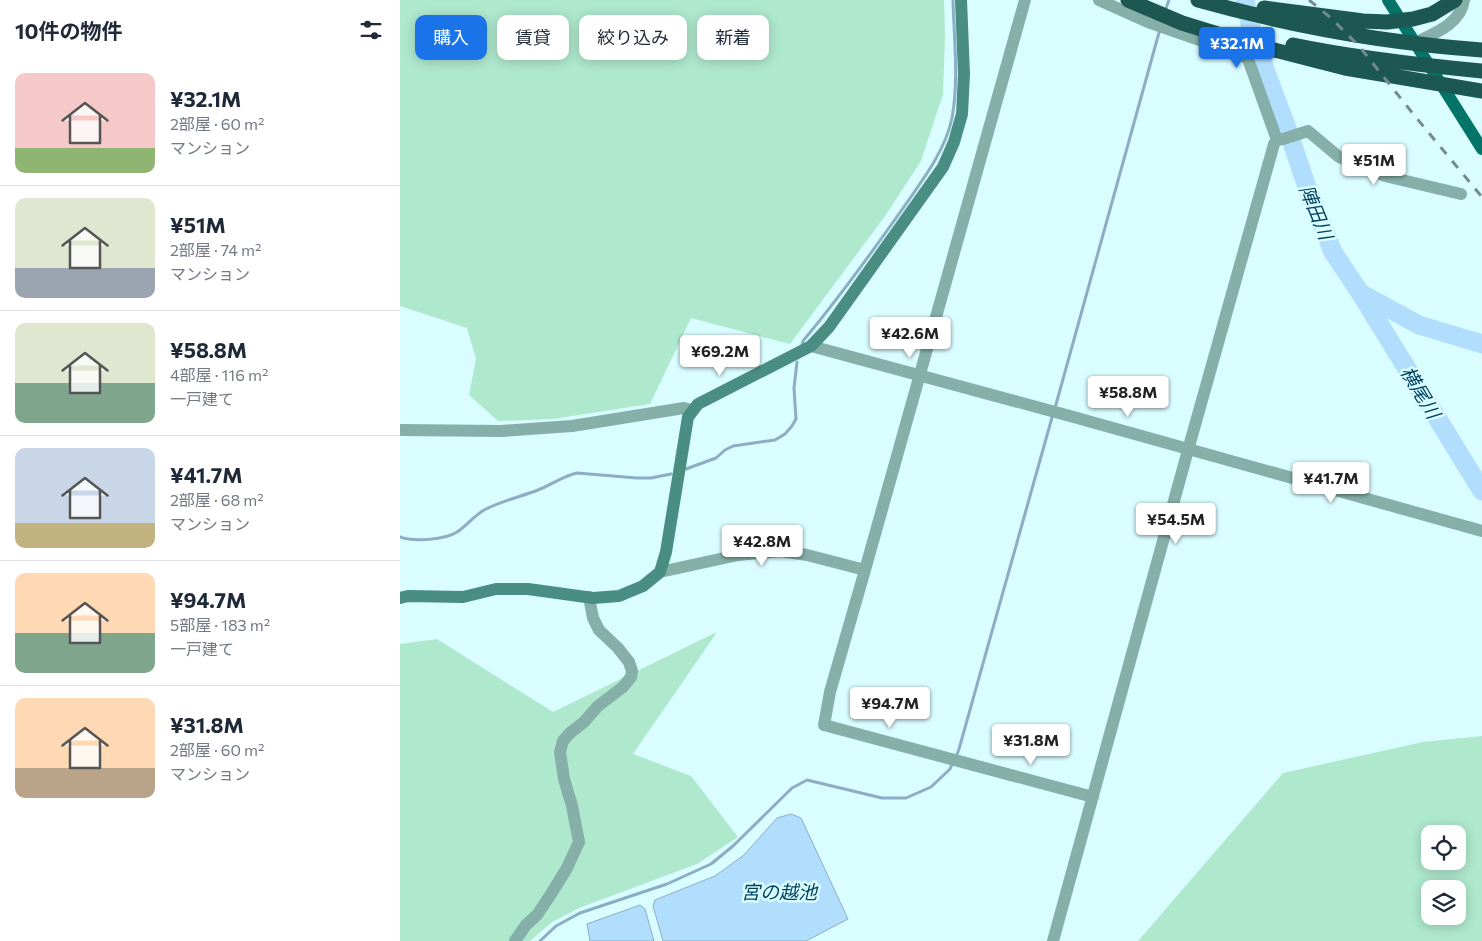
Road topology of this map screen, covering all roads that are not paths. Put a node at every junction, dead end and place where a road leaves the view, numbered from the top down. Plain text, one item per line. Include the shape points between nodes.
1 (961, 0) edge
2 (1025, 0) edge
3 (1098, 0) edge
4 (1128, 0) edge
5 (1137, 0) edge
6 (1198, 0) edge
7 (1219, 0) edge
8 (1388, 0) edge
9 (1455, 0) edge
10 (1464, 0) edge
11 (1415, 43) junction
12 (1482, 50) edge
13 (1482, 71) edge
14 (1482, 91) edge
15 (1280, 139) junction
16 (1482, 149) edge
17 (1461, 194) dead end
18 (812, 346) junction
19 (920, 376) junction
20 (692, 410) junction
21 (400, 430) edge
22 (1188, 450) junction
23 (1482, 532) edge
24 (865, 570) junction
25 (660, 572) junction
26 (400, 598) edge
27 (589, 598) junction
28 (1093, 797) junction
29 (515, 941) edge
30 (1053, 941) edge

1 - 18 street via 964,74 962,114 954,142 943,166 829,327
2 - 19 street
3 - 15 street via 1154,25 1248,59
4 - 14 highway via 1182,23 1247,43 1345,68
5 - 13 highway via 1250,35 1302,47
6 - 12 highway via 1360,36
7 - 9 highway via 1259,8 1387,22 1432,14
8 - 11 main road
10 - 11 street via 1460,12 1445,28
11 - 16 main road
15 - 17 street via 1308,131 1339,157 1386,176
15 - 22 street via 1272,153
18 - 19 street
18 - 20 street
19 - 22 street
19 - 24 street
20 - 21 street via 684,408 572,426 501,431
20 - 25 street via 688,417
22 - 23 street
22 - 28 street
24 - 25 street via 781,552 738,555
24 - 28 street via 830,692 824,725
25 - 27 street via 643,586 619,596
26 - 27 street via 463,597 496,589 528,589
27 - 29 street via 599,630 629,662 632,677 563,741 560,752 564,778 579,842 551,894
28 - 30 street

